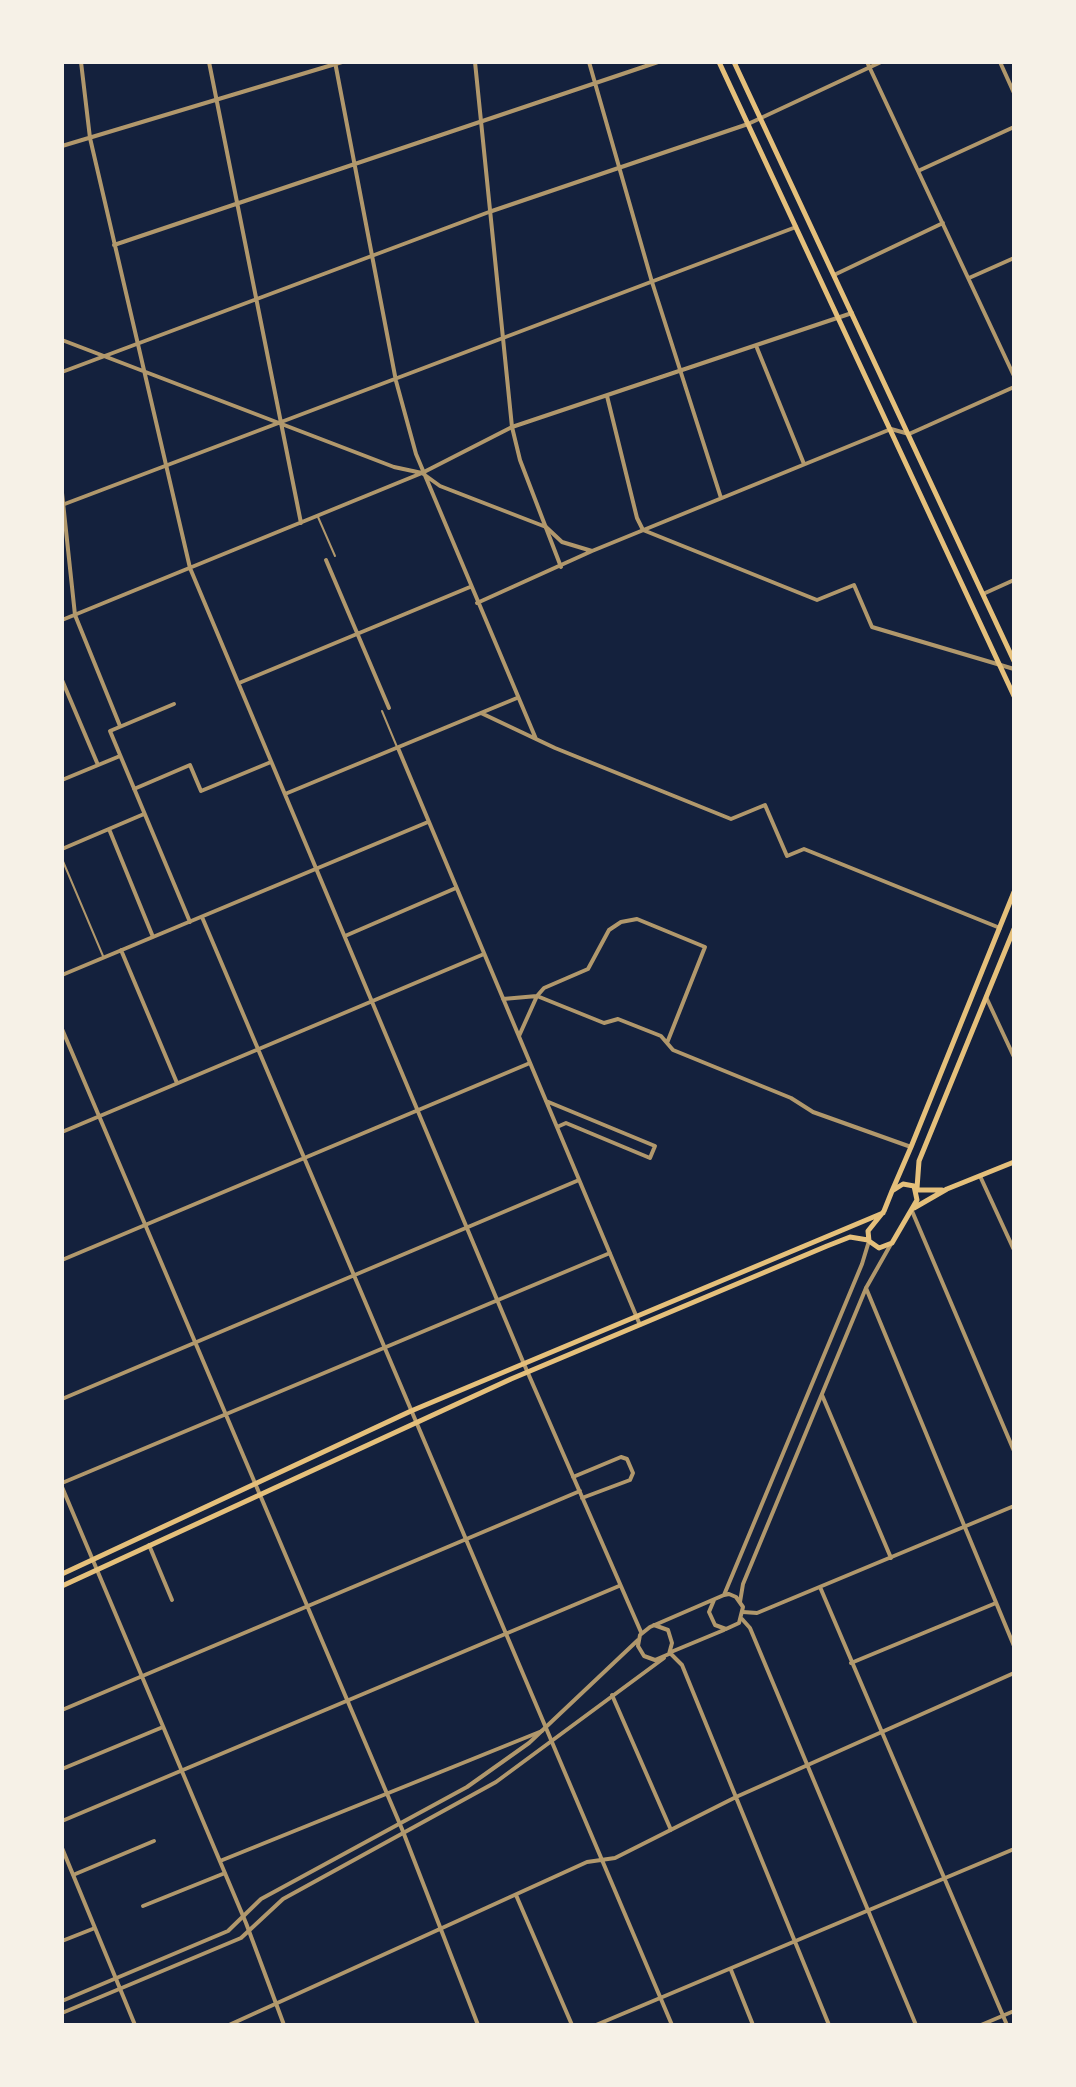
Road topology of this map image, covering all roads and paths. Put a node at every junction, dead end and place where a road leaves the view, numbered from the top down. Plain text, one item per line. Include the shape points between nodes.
1 (81, 62) edge
2 (209, 62) edge
3 (342, 62) edge
4 (475, 62) edge
5 (589, 62) edge
6 (658, 62) edge
7 (719, 62) edge
8 (734, 62) edge
9 (881, 62) edge
10 (1000, 62) edge
11 (335, 63) edge
12 (868, 65) edge
13 (595, 84) junction
14 (1014, 93) edge
15 (215, 99) junction
16 (761, 118) junction
17 (480, 121) junction
18 (748, 124) junction
19 (1014, 127) edge
20 (90, 138) junction
21 (62, 146) edge
22 (355, 164) junction
23 (619, 169) junction
24 (918, 171) junction
25 (236, 204) junction
26 (489, 212) junction
27 (943, 223) junction
28 (796, 227) junction
29 (114, 245) junction
30 (372, 257) junction
31 (1014, 258) edge
32 (834, 275) junction
33 (968, 279) junction
34 (652, 282) junction
35 (256, 301) junction
36 (852, 313) junction
37 (839, 319) junction
38 (501, 338) junction
39 (62, 340) edge
40 (138, 344) junction
41 (757, 347) junction
42 (105, 356) junction
43 (62, 372) edge
44 (144, 372) junction
45 (680, 372) junction
46 (1014, 376) edge
47 (396, 381) junction
48 (1014, 387) edge
49 (607, 396) junction
50 (279, 423) junction
51 (512, 427) junction
52 (891, 429) junction
53 (909, 434) junction
54 (165, 464) junction
55 (804, 464) junction
56 (422, 473) junction
57 (62, 493) edge
58 (721, 498) junction
59 (63, 505) edge
60 (318, 516) junction
61 (301, 523) junction
62 (546, 527) junction
63 (643, 530) junction
64 (592, 551) junction
65 (335, 556) dead end
66 (326, 560) dead end
67 (561, 567) junction
68 (190, 568) junction
69 (1014, 580) edge
70 (470, 587) junction
71 (983, 594) junction
72 (477, 603) junction
73 (75, 615) junction
74 (62, 620) edge
75 (358, 634) junction
76 (1014, 661) edge
77 (1001, 668) junction
78 (1014, 669) edge
79 (62, 680) edge
80 (238, 683) junction
81 (1014, 696) edge
82 (517, 698) junction
83 (174, 704) dead end
84 (389, 708) dead end
85 (382, 711) dead end
86 (481, 713) junction
87 (120, 727) junction
88 (536, 739) junction
89 (398, 748) junction
90 (120, 756) junction
91 (271, 762) junction
92 (98, 765) junction
93 (62, 780) edge
94 (134, 789) junction
95 (285, 794) junction
96 (145, 814) junction
97 (428, 822) junction
98 (109, 829) junction
99 (62, 849) edge
100 (62, 859) edge
101 (317, 870) junction
102 (456, 888) junction
103 (1014, 892) edge
104 (202, 917) junction
105 (190, 922) junction
106 (1000, 928) junction
107 (1014, 929) edge
108 (345, 936) junction
109 (153, 937) junction
110 (121, 950) junction
111 (484, 954) junction
112 (103, 958) junction
113 (62, 975) edge
114 (537, 996) junction
115 (986, 997) junction
116 (503, 999) junction
117 (372, 1001) junction
118 (62, 1029) edge
119 (519, 1036) junction
120 (667, 1043) junction
121 (258, 1049) junction
122 (1014, 1057) edge
123 (530, 1063) junction
124 (177, 1083) junction
125 (546, 1101) junction
126 (418, 1111) junction
127 (99, 1117) junction
128 (557, 1127) junction
129 (62, 1132) edge
130 (911, 1147) junction
131 (304, 1158) junction
132 (1014, 1162) edge
133 (980, 1176) junction
134 (579, 1180) junction
135 (917, 1189) junction
136 (947, 1189) junction
137 (892, 1191) junction
138 (912, 1210) junction
139 (883, 1213) junction
140 (145, 1225) junction
141 (468, 1228) junction
142 (868, 1240) junction
143 (892, 1243) junction
144 (1014, 1250) edge
145 (610, 1253) junction
146 (62, 1260) edge
147 (353, 1276) junction
148 (866, 1288) junction
149 (497, 1300) junction
150 (637, 1317) junction
151 (640, 1325) junction
152 (195, 1343) junction
153 (384, 1348) junction
154 (524, 1364) junction
155 (529, 1372) junction
156 (822, 1395) junction
157 (62, 1399) edge
158 (411, 1411) junction
159 (225, 1416) junction
160 (415, 1421) junction
161 (1014, 1451) edge
162 (573, 1477) junction
163 (62, 1485) edge
164 (255, 1485) junction
165 (580, 1491) junction
166 (258, 1493) junction
167 (582, 1498) junction
168 (1014, 1506) edge
169 (964, 1527) junction
170 (465, 1539) junction
171 (149, 1545) junction
172 (891, 1558) junction
173 (93, 1560) junction
174 (97, 1569) junction
175 (62, 1574) edge
176 (62, 1586) edge
177 (619, 1586) junction
178 (820, 1587) junction
179 (724, 1595) junction
180 (172, 1600) dead end
181 (714, 1600) junction
182 (740, 1602) junction
183 (996, 1603) junction
184 (307, 1608) junction
185 (743, 1612) junction
186 (742, 1619) junction
187 (654, 1625) junction
188 (729, 1628) junction
189 (641, 1632) junction
190 (503, 1634) junction
191 (638, 1640) junction
192 (1014, 1646) edge
193 (671, 1652) junction
194 (664, 1658) junction
195 (851, 1663) junction
196 (1014, 1673) edge
197 (142, 1676) junction
198 (612, 1695) junction
199 (346, 1701) junction
200 (62, 1710) edge
201 (163, 1727) junction
202 (544, 1730) junction
203 (880, 1732) junction
204 (551, 1740) junction
205 (808, 1765) junction
206 (62, 1769) edge
207 (181, 1770) junction
208 (386, 1794) junction
209 (736, 1797) junction
210 (62, 1821) edge
211 (399, 1824) junction
212 (671, 1830) junction
213 (404, 1835) junction
214 (154, 1841) dead end
215 (62, 1848) edge
216 (1014, 1849) edge
217 (603, 1860) junction
218 (220, 1862) junction
219 (225, 1873) junction
220 (73, 1875) junction
221 (945, 1879) junction
222 (516, 1895) junction
223 (143, 1906) dead end
224 (869, 1911) junction
225 (243, 1916) junction
226 (95, 1928) junction
227 (440, 1928) junction
228 (249, 1930) junction
229 (62, 1941) edge
230 (795, 1943) junction
231 (731, 1970) junction
232 (117, 1978) junction
233 (121, 1989) junction
234 (660, 1996) junction
235 (62, 2001) edge
236 (276, 2002) junction
237 (1014, 2011) edge
238 (62, 2013) edge
239 (1003, 2016) junction
240 (135, 2025) edge
241 (229, 2025) edge
242 (284, 2025) edge
243 (478, 2025) edge
244 (572, 2025) edge
245 (596, 2025) edge
246 (672, 2025) edge
247 (753, 2025) edge
248 (829, 2025) edge
249 (916, 2025) edge
250 (981, 2025) edge
251 (1007, 2025) edge

1 - 20 street
2 - 15 street
3 - 11 street
4 - 17 street
5 - 13 street
6 - 13 street
7 - 18 main road
8 - 16 main road
9 - 12 street
10 - 14 street
11 - 15 street
11 - 22 street
12 - 16 street
12 - 24 street
13 - 17 street
13 - 23 street
15 - 20 street
15 - 25 street
16 - 18 street
16 - 32 main road
17 - 22 street
17 - 26 street
18 - 23 street
18 - 28 main road
19 - 24 street
20 - 21 street
20 - 29 street
22 - 25 street
22 - 30 street
23 - 26 street
23 - 34 street
24 - 27 street
25 - 29 street
25 - 35 street
26 - 30 street
26 - 38 street
27 - 32 street
27 - 33 street
28 - 34 street
28 - 37 main road
29 - 40 street
30 - 35 street
30 - 47 street
31 - 33 street
32 - 36 main road
33 - 46 street
34 - 38 street
34 - 45 street
35 - 40 street
35 - 50 street
36 - 37 street
36 - 53 main road
37 - 41 street
37 - 52 main road
38 - 47 street
38 - 51 street
39 - 42 street
40 - 42 street
40 - 44 street
41 - 45 street
41 - 55 street
42 - 43 street
42 - 44 street
44 - 50 street
44 - 54 street
45 - 49 street
45 - 58 street
47 - 50 street
47 - 56 street
48 - 53 street
49 - 51 street
49 - 63 street
50 - 54 street
50 - 56 street
50 - 61 street
51 - 56 street
51 - 62 street
52 - 53 street
52 - 55 street
52 - 77 main road
53 - 71 main road
54 - 59 street
54 - 68 street
55 - 58 street
56 - 60 street
56 - 62 street via 440,486
56 - 70 street
57 - 59 street
58 - 63 street
59 - 73 street
60 - 61 street
60 - 65 lane
61 - 68 street
62 - 64 street via 562,542
62 - 67 street
63 - 64 street
63 - 77 street via 817,600 854,585 872,627
64 - 67 street
66 - 75 street
67 - 72 street
68 - 73 street
68 - 80 street
69 - 71 street
70 - 72 street
70 - 75 street
71 - 76 main road
72 - 82 street
73 - 74 street
73 - 87 street
75 - 80 street
75 - 84 street
77 - 78 street
77 - 81 main road
79 - 92 street
80 - 91 street
82 - 86 street
82 - 88 street
83 - 87 street
85 - 89 lane
86 - 88 street
86 - 89 street
87 - 90 street via 110,731
88 - 106 street via 731,819 765,805 787,856 804,849
89 - 95 street
89 - 97 street
90 - 92 street
90 - 94 street
91 - 94 street via 201,791 190,765
91 - 95 street
92 - 93 street
94 - 96 street
95 - 101 street
96 - 98 street
96 - 105 street
97 - 101 street
97 - 102 street
98 - 99 street
98 - 109 street
100 - 112 lane
101 - 104 street
101 - 108 street
102 - 108 street
102 - 111 street
103 - 106 main road
104 - 105 street
104 - 121 street
105 - 109 street
106 - 130 main road
107 - 115 main road
108 - 117 street
109 - 110 street
110 - 112 street
110 - 124 street
111 - 116 street
111 - 117 street
112 - 113 street
114 - 116 street
114 - 119 street
114 - 120 street via 604,1023 618,1019
114 - 120 street via 588,969 609,930 637,919 705,947
115 - 122 street
115 - 135 main road via 919,1161
116 - 119 street
117 - 121 street
117 - 126 street
118 - 127 street
119 - 123 street
120 - 130 street via 813,1112
121 - 124 street
121 - 131 street
123 - 125 street
123 - 126 street
124 - 127 street
125 - 128 street
125 - 128 street via 655,1146 650,1158 566,1123
126 - 131 street
126 - 141 street
127 - 129 street
127 - 140 street
128 - 134 street
130 - 137 main road
131 - 140 street
131 - 147 street
132 - 133 main road
133 - 136 main road
133 - 144 street
134 - 141 street
134 - 145 street
135 - 136 main road
135 - 137 main road via 903,1184
135 - 138 main road
136 - 138 main road
137 - 139 main road
138 - 143 main road
138 - 161 street
139 - 142 main road via 869,1228
139 - 150 main road
140 - 146 street
140 - 152 street
141 - 147 street
141 - 149 street
142 - 143 main road via 879,1248
142 - 151 main road via 850,1237
142 - 179 street
143 - 148 street
145 - 149 street
145 - 150 street
147 - 152 street
147 - 153 street
148 - 156 street
148 - 169 street
149 - 153 street
149 - 154 street
150 - 151 street
150 - 154 main road
151 - 155 main road
152 - 157 street
152 - 159 street
153 - 158 street
153 - 159 street
154 - 155 street
154 - 158 main road
155 - 160 main road
155 - 162 street
156 - 172 street
156 - 182 street
158 - 160 street
158 - 164 main road
159 - 163 street
159 - 164 street
160 - 166 main road
160 - 170 street
162 - 165 street
162 - 167 street via 621,1457 633,1473 630,1480
163 - 173 street
164 - 166 street
164 - 173 main road
165 - 167 street
165 - 170 street
166 - 171 main road
166 - 184 street
167 - 177 street
168 - 169 street
169 - 172 street
169 - 183 street
170 - 184 street
170 - 190 street
171 - 174 main road
171 - 180 street
172 - 178 street
173 - 174 street
173 - 175 main road
174 - 176 main road
174 - 197 street
177 - 189 street
177 - 190 street
178 - 185 street via 757,1613
178 - 195 street
179 - 181 street
179 - 182 street
181 - 187 street
181 - 188 street via 710,1618
182 - 185 street
183 - 192 street
183 - 195 street
184 - 197 street
184 - 199 street
185 - 186 street
186 - 188 street
186 - 205 street
187 - 189 street
187 - 193 street via 669,1632
188 - 193 street
189 - 191 street
190 - 199 street
190 - 202 street
191 - 194 street via 644,1656
191 - 202 street
193 - 194 street
193 - 209 street via 682,1665
194 - 198 street
195 - 203 street
196 - 203 street
197 - 200 street
197 - 201 street
198 - 204 street
198 - 212 street
199 - 207 street
199 - 208 street
201 - 206 street
201 - 207 street
202 - 204 street
202 - 208 street
202 - 211 street via 490,1773
203 - 205 street
203 - 221 street
204 - 213 street via 475,1796
204 - 217 street
205 - 209 street
205 - 224 street
207 - 210 street
207 - 218 street
208 - 211 street
208 - 218 street
209 - 212 street
209 - 230 street
211 - 213 street
211 - 225 street via 261,1899
212 - 217 street
213 - 227 street
213 - 228 street via 283,1899
214 - 220 street
215 - 220 street
216 - 221 street
217 - 222 street via 587,1862
217 - 234 street
218 - 219 street
219 - 223 street
219 - 225 street
220 - 226 street
221 - 224 street
221 - 239 street
222 - 227 street
222 - 244 street
224 - 230 street
224 - 249 street
225 - 228 street
225 - 232 street via 228,1931
226 - 229 street
226 - 232 street
227 - 236 street
227 - 243 street
228 - 233 street via 231,1943
228 - 236 street
230 - 231 street
230 - 248 street
231 - 234 street
231 - 247 street
232 - 233 street
232 - 235 street
233 - 238 street
233 - 240 street
234 - 245 street
234 - 246 street
236 - 241 street
236 - 242 street
237 - 239 street
239 - 250 street
239 - 251 street

